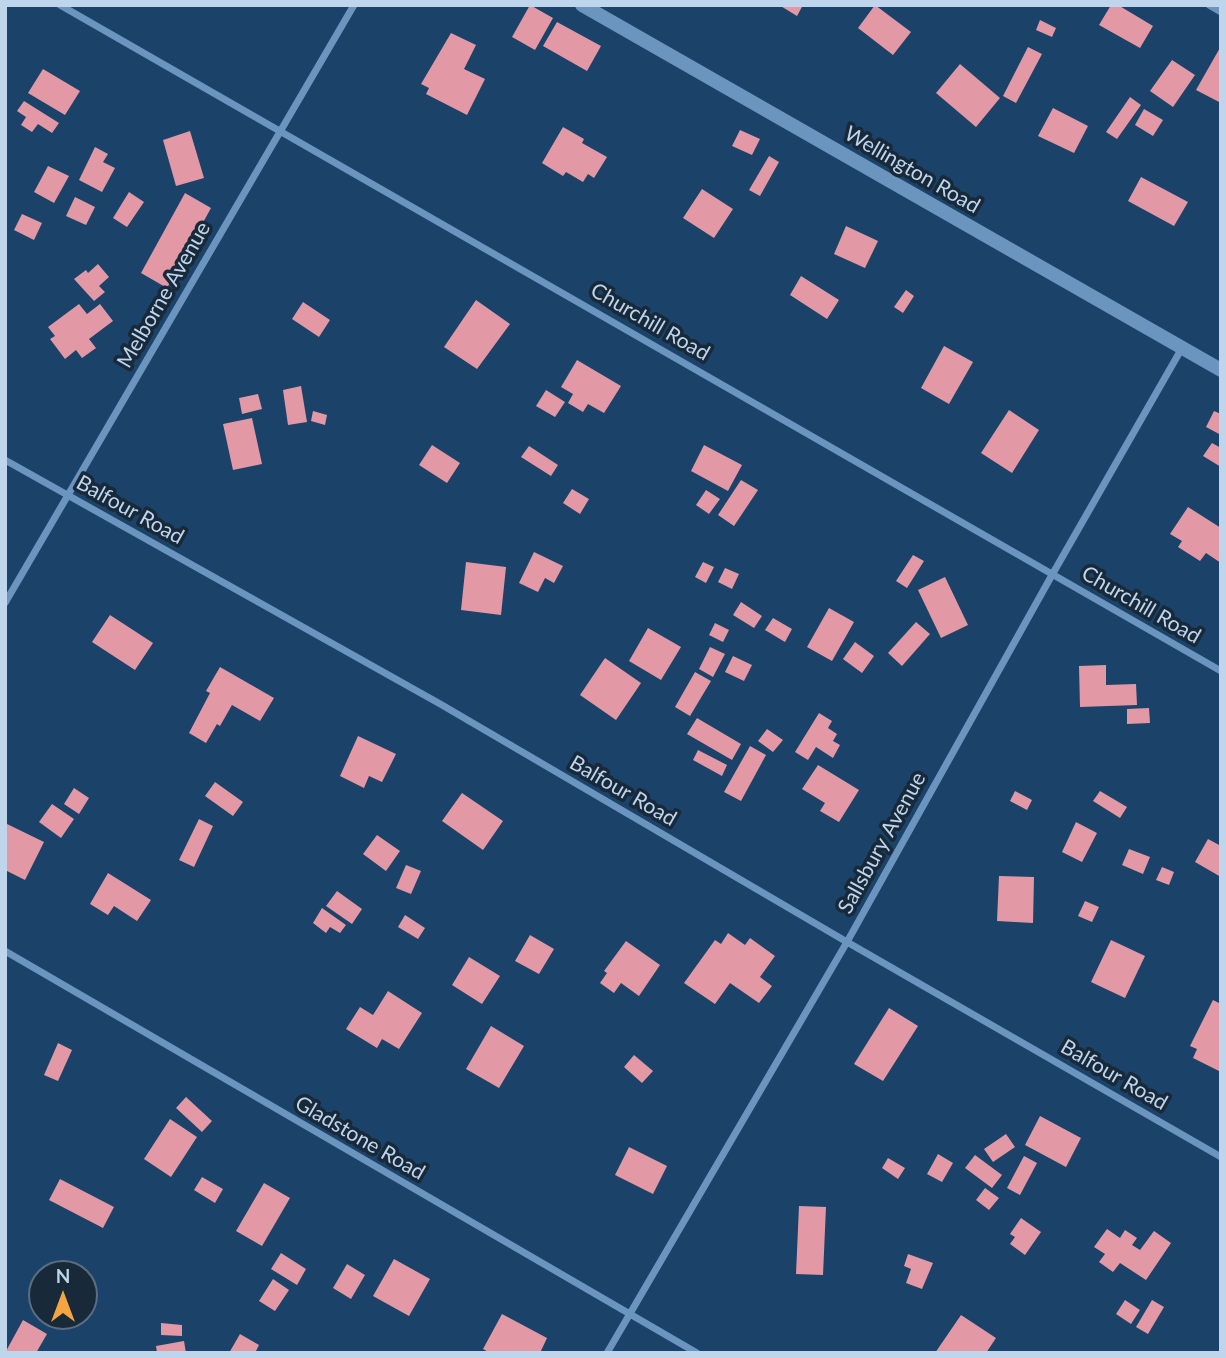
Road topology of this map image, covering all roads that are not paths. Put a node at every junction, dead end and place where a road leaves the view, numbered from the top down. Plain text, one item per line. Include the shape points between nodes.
1 (60, 5) edge
2 (354, 5) edge
3 (582, 5) edge
4 (1209, 5) edge
5 (1221, 12) edge
6 (280, 132) junction
7 (1182, 347) junction
8 (1221, 370) edge
9 (5, 460) edge
10 (66, 495) junction
11 (1052, 575) junction
12 (5, 603) edge
13 (1221, 671) edge
14 (847, 942) junction
15 (5, 951) edge
16 (1221, 1157) edge
17 (629, 1315) junction
18 (607, 1353) edge
19 (697, 1353) edge

1 - 6 street, Churchill Road
2 - 6 street, Melborne Avenue
3 - 7 main road, Wellington Road
4 - 5 street
6 - 10 street, Melborne Avenue
6 - 11 street, Churchill Road
7 - 8 main road, Wellington Road
7 - 11 street, Sallsbury Avenue
9 - 10 street, Balfour Road
10 - 12 street, Melborne Avenue
10 - 14 street, Balfour Road via 442,705
11 - 13 street, Churchill Road
11 - 14 street, Sallsbury Avenue
14 - 16 street, Balfour Road
14 - 17 street, Sallsbury Avenue
15 - 17 street, Gladstone Road
17 - 18 street, Sallsbury Avenue
17 - 19 street, Gladstone Road

